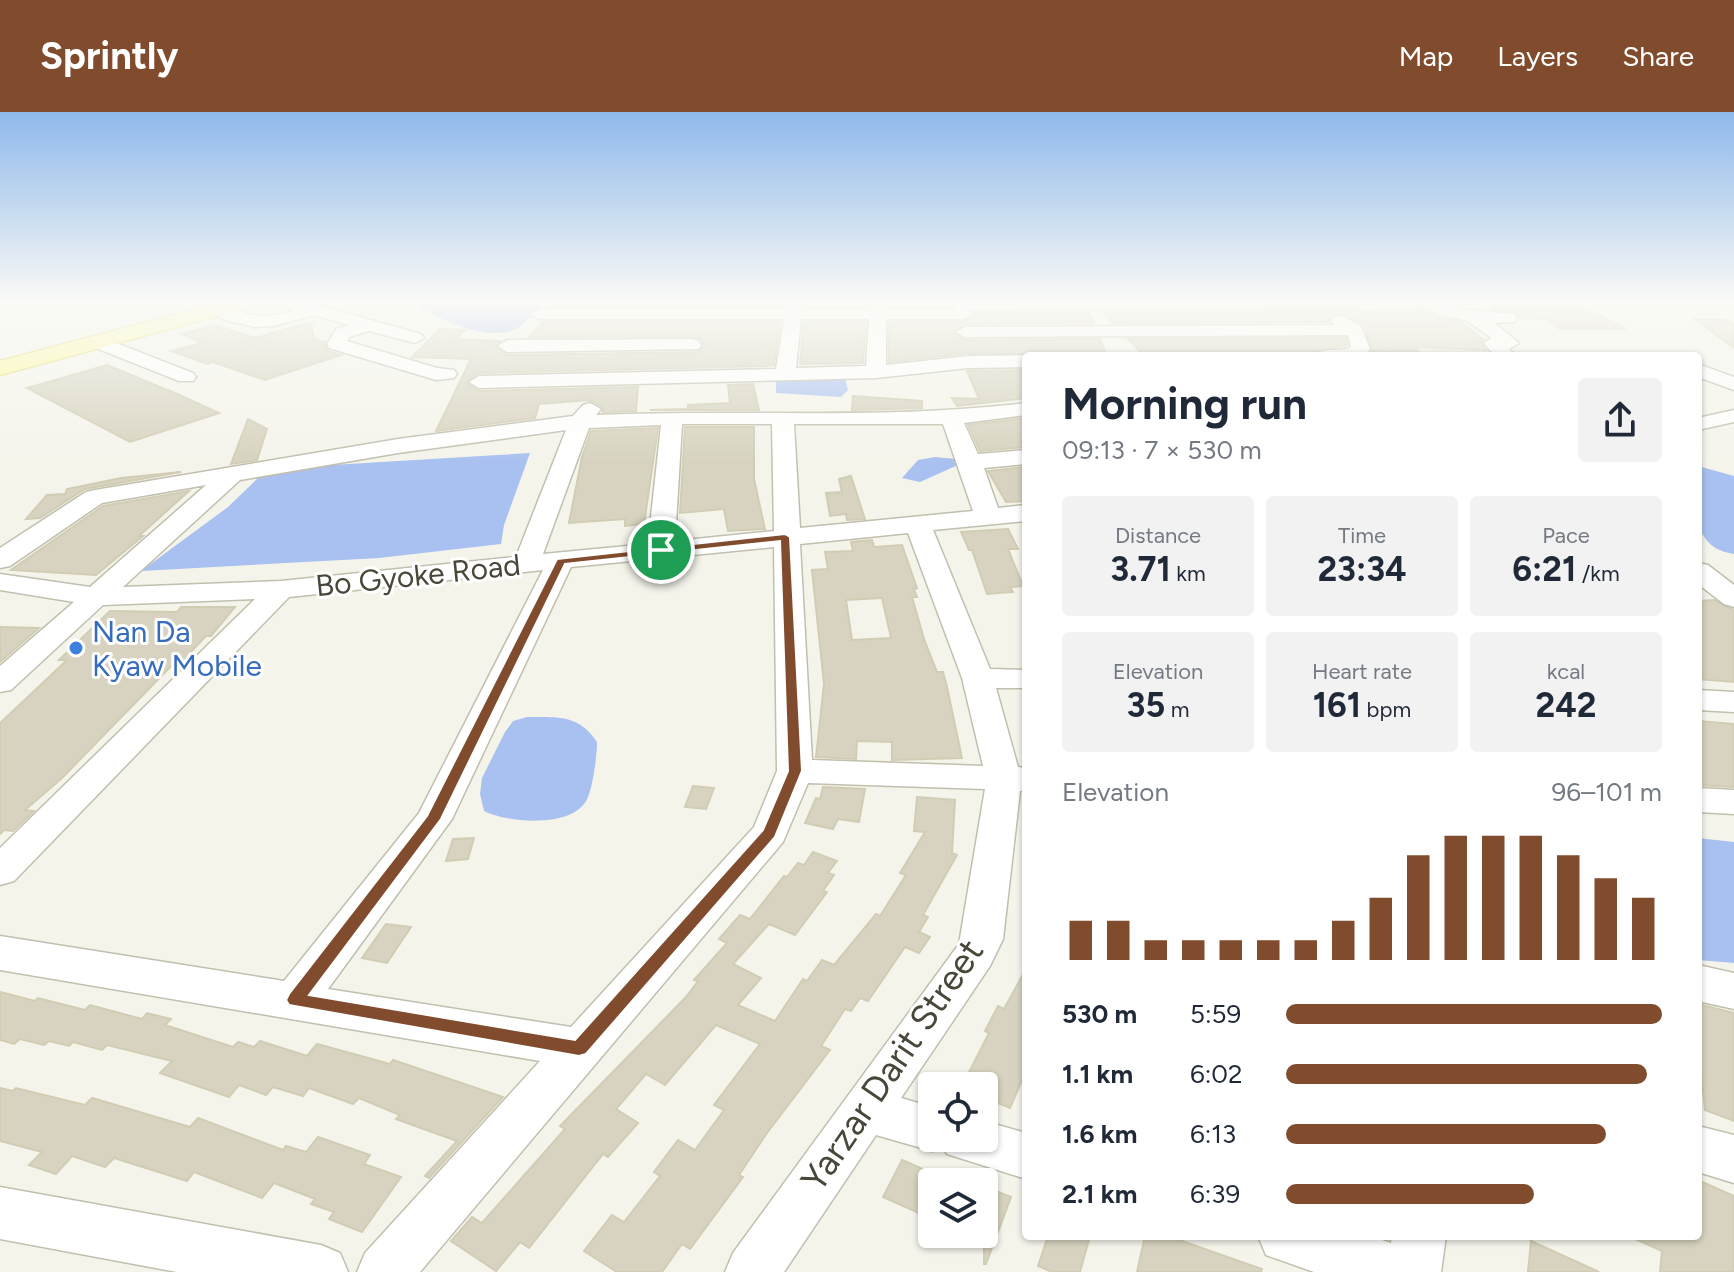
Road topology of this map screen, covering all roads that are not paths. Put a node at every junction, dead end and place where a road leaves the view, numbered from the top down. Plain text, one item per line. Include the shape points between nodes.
1 (48, 355) edge
2 (131, 355) edge
3 (371, 355) edge
4 (500, 355) edge
5 (689, 355) edge
6 (788, 355) edge
7 (877, 355) edge
8 (967, 355) edge
9 (1022, 361) edge
10 (968, 362) junction
11 (0, 368) edge
12 (876, 372) junction
13 (1702, 372) edge
14 (447, 374) dead end
15 (785, 374) junction
16 (186, 377) dead end
17 (681, 379) junction
18 (609, 380) junction
19 (1734, 384) edge
20 (1022, 409) edge
21 (1734, 416) edge
22 (672, 418) junction
23 (951, 418) junction
24 (783, 420) junction
25 (580, 422) junction
26 (1702, 423) edge
27 (1022, 457) edge
28 (970, 462) junction
29 (235, 472) junction
30 (1022, 513) edge
31 (988, 517) junction
32 (917, 523) junction
33 (785, 537) junction
34 (661, 550) junction
35 (0, 560) edge
36 (544, 563) junction
37 (0, 582) edge
38 (281, 589) junction
39 (98, 597) junction
40 (978, 678) junction
41 (1022, 679) edge
42 (0, 683) edge
43 (1702, 700) edge
44 (1734, 702) edge
45 (795, 771) junction
46 (1015, 779) edge
47 (1702, 800) edge
48 (1734, 802) edge
49 (0, 871) edge
50 (0, 953) edge
51 (1702, 984) edge
52 (1734, 991) edge
53 (295, 1000) junction
54 (579, 1048) junction
55 (866, 1110) junction
56 (918, 1125) edge
57 (998, 1148) edge
58 (1702, 1150) edge
59 (1022, 1155) edge
60 (1734, 1159) edge
61 (0, 1213) edge
62 (1298, 1240) edge
63 (1418, 1240) edge
64 (321, 1272) edge
65 (384, 1272) edge
66 (752, 1272) edge
67 (1398, 1272) edge
68 (1414, 1272) edge

1 - 11 main road
2 - 16 street
3 - 14 street
4 - 18 street via 479,382
5 - 17 street
6 - 15 street
7 - 12 street
8 - 10 street
9 - 10 street
10 - 12 street
12 - 15 street
13 - 19 street
15 - 17 street
17 - 18 street
18 - 25 street
20 - 23 street
21 - 26 street
22 - 24 street
22 - 25 street
22 - 34 street
23 - 24 street
23 - 28 street
24 - 33 street
25 - 29 street
25 - 36 street
27 - 28 street
28 - 31 street
29 - 35 street via 95,497
29 - 39 street
30 - 31 street, Bo Gyoke Road
31 - 32 street, Bo Gyoke Road
32 - 33 street, Bo Gyoke Road
32 - 40 street, Yarzar Darit Street
33 - 34 street, Bo Gyoke Road
33 - 45 street
34 - 36 street, Bo Gyoke Road
36 - 38 street, Bo Gyoke Road
36 - 53 street via 434,819
37 - 39 street, Bo Gyoke Road
38 - 39 street, Bo Gyoke Road
38 - 49 street
39 - 42 street
40 - 41 street
40 - 46 street, Yarzar Darit Street
43 - 44 street
45 - 46 street
45 - 54 street via 770,833
46 - 55 street, Yarzar Darit Street via 982,939
47 - 48 street
50 - 53 street
51 - 52 street
53 - 54 street
54 - 65 street
55 - 56 street
55 - 66 street, Yarzar Darit Street
57 - 59 street
58 - 60 street
61 - 64 street
62 - 67 street
63 - 68 street

